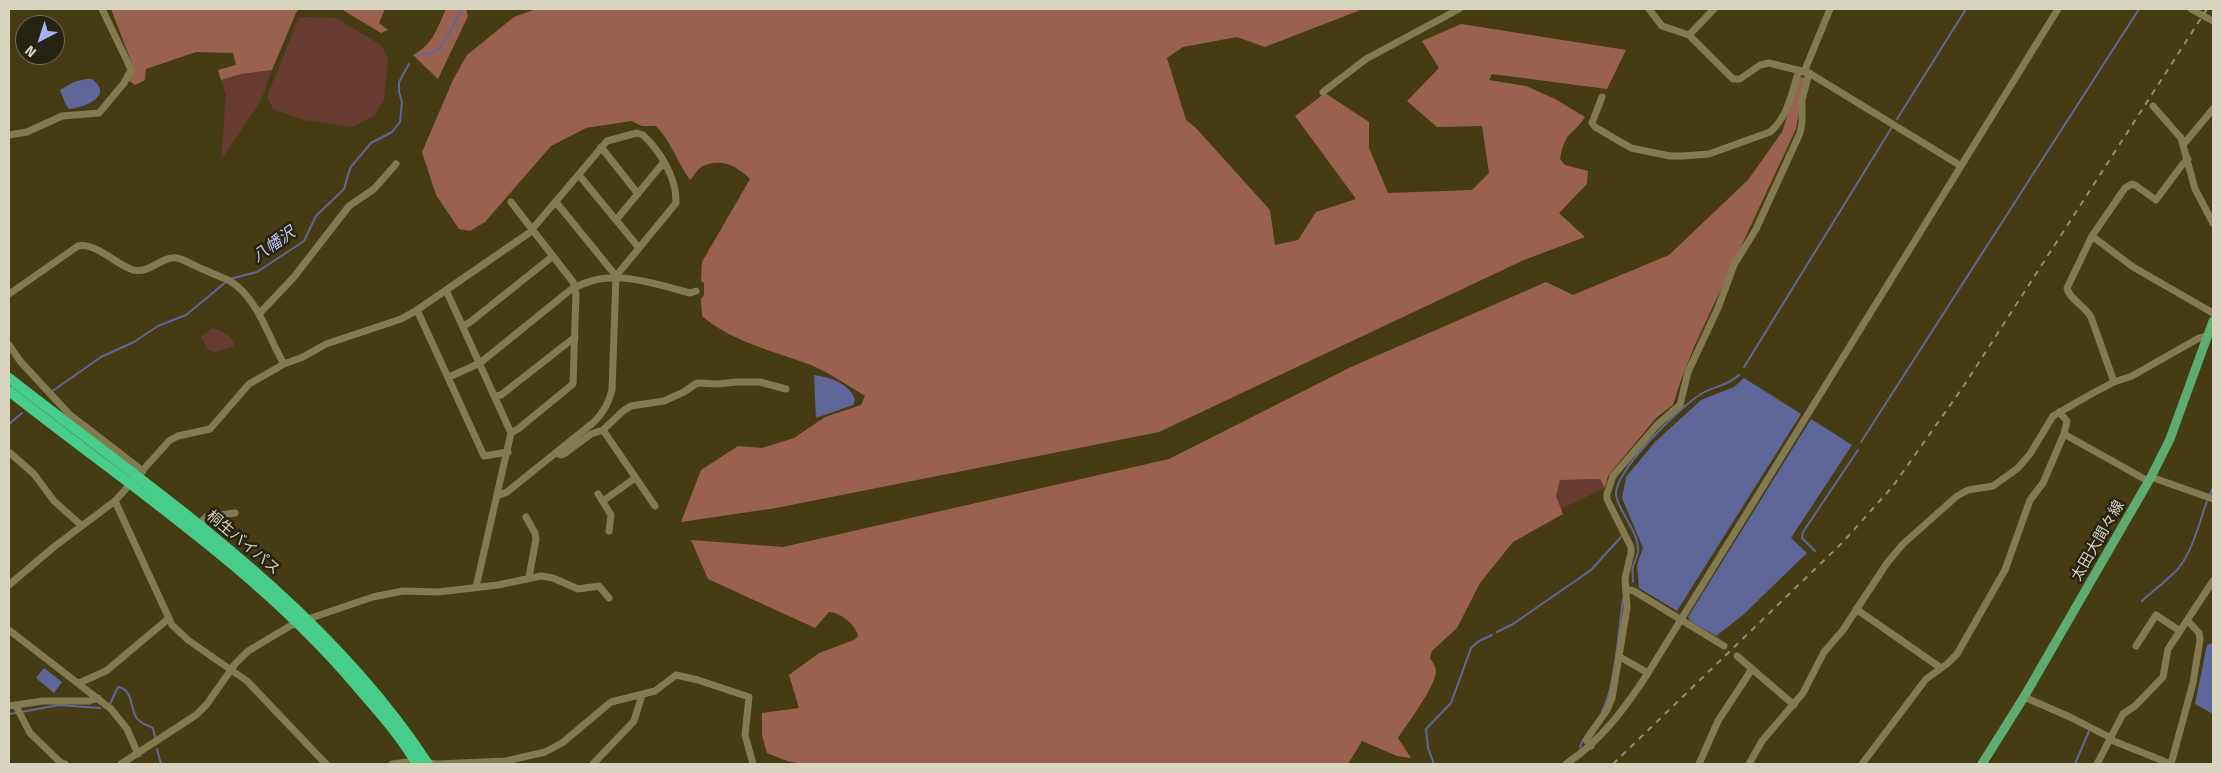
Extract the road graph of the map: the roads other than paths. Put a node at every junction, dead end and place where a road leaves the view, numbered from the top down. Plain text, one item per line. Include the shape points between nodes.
1 (102, 9) edge
2 (1459, 9) edge
3 (1649, 9) edge
4 (1714, 9) edge
5 (1830, 9) edge
6 (2058, 9) edge
7 (2191, 9) edge
8 (2213, 20) edge
9 (1689, 35) junction
10 (1804, 72) junction
11 (1323, 92) dead end
12 (1602, 97) dead end
13 (2153, 106) dead end
14 (2213, 109) edge
15 (9, 135) edge
16 (2184, 145) junction
17 (601, 148) junction
18 (2188, 160) junction
19 (664, 162) junction
20 (396, 164) dead end
21 (1961, 166) junction
22 (579, 175) junction
23 (638, 194) junction
24 (511, 202) dead end
25 (556, 202) junction
26 (616, 220) junction
27 (2213, 223) edge
28 (532, 229) junction
29 (2092, 236) junction
30 (639, 248) junction
31 (553, 256) junction
32 (616, 276) junction
33 (575, 287) junction
34 (446, 290) junction
35 (696, 291) dead end
36 (9, 294) edge
37 (417, 310) junction
38 (259, 314) junction
39 (2213, 314) edge
40 (2213, 321) edge
41 (463, 326) junction
42 (2208, 336) junction
43 (575, 337) junction
44 (9, 347) edge
45 (480, 363) junction
46 (284, 364) junction
47 (449, 377) junction
48 (9, 378) edge
49 (2114, 382) junction
50 (786, 389) dead end
51 (9, 391) edge
52 (495, 396) junction
53 (2060, 412) junction
54 (603, 430) junction
55 (511, 433) junction
56 (2064, 434) junction
57 (9, 452) edge
58 (508, 452) junction
59 (556, 452) junction
60 (136, 477) junction
61 (635, 478) junction
62 (2150, 479) junction
63 (598, 494) dead end
64 (497, 496) junction
65 (2213, 499) edge
66 (115, 501) junction
67 (603, 501) junction
68 (655, 506) dead end
69 (234, 514) dead end
70 (526, 517) dead end
71 (198, 525) junction
72 (82, 526) junction
73 (609, 531) dead end
74 (529, 577) junction
75 (2213, 581) edge
76 (9, 585) edge
77 (476, 588) junction
78 (1626, 589) junction
79 (609, 598) dead end
80 (1856, 609) junction
81 (295, 613) junction
82 (168, 619) junction
83 (1681, 620) junction
84 (2188, 621) junction
85 (9, 630) edge
86 (2180, 631) junction
87 (1724, 646) dead end
88 (2136, 646) dead end
89 (1737, 656) dead end
90 (1620, 657) junction
91 (1941, 668) junction
92 (1752, 669) junction
93 (231, 670) junction
94 (1648, 673) junction
95 (79, 684) junction
96 (642, 695) junction
97 (2024, 696) junction
98 (98, 698) junction
99 (1794, 705) junction
100 (16, 709) edge
101 (2111, 739) junction
102 (1591, 746) junction
103 (138, 754) junction
104 (422, 763) edge
105 (66, 764) edge
106 (121, 764) edge
107 (326, 764) edge
108 (392, 764) edge
109 (593, 764) edge
110 (754, 764) edge
111 (1566, 764) edge
112 (1699, 764) edge
113 (1749, 764) edge
114 (1862, 764) edge
115 (1982, 764) edge
116 (2097, 764) edge
117 (2171, 764) edge

1 - 15 street via 129,65 124,83 99,113 62,116 27,132
2 - 11 street via 1366,59
3 - 9 street via 1662,26
4 - 9 street
5 - 10 street
6 - 21 street
7 - 8 street
9 - 10 street via 1732,79 1740,79 1769,63
10 - 12 street via 1774,129 1709,154 1670,156 1631,148 1592,123
10 - 21 street
10 - 78 street via 1800,133 1756,229 1734,265 1688,372 1680,405 1657,425 1610,482 1607,500 1631,550
13 - 16 street via 2174,128
14 - 16 street
16 - 18 street
17 - 19 street via 610,139 643,134
17 - 22 street
17 - 23 street
18 - 27 street via 2195,189
18 - 29 street via 2156,200 2129,185
19 - 23 street
19 - 30 street via 676,203
20 - 38 street via 374,189 349,206 294,277
21 - 83 street
22 - 25 street
22 - 26 street
23 - 26 street
24 - 28 street
25 - 28 street
25 - 32 street
26 - 30 street
28 - 31 street
28 - 34 street
29 - 39 street via 2133,267
29 - 49 street via 2067,291 2091,316
30 - 32 street
31 - 33 street
31 - 41 street
32 - 33 street
32 - 35 street via 690,293
32 - 59 street via 609,402 603,413
33 - 43 street
33 - 45 street
34 - 37 street
34 - 41 street
36 - 38 street via 83,245 133,270 145,270 179,258 227,280 243,293
37 - 46 street via 401,319 326,344
37 - 47 street
38 - 46 street
40 - 42 main road, 太田大間々線
41 - 45 street
42 - 49 street via 2132,376
42 - 62 main road, 太田大間々線 via 2170,440
43 - 52 street via 501,395
43 - 55 street via 573,384
44 - 60 street via 77,421
45 - 47 street
45 - 52 street
46 - 60 street via 249,384 210,429 174,438 163,446
47 - 58 street via 484,456
48 - 60 highway, 桐生バイパス
49 - 53 street
50 - 54 street via 760,382 697,382 684,392 664,400 631,406
51 - 60 highway, 桐生バイパス
52 - 55 street
53 - 56 street via 2067,421
53 - 80 street via 2050,419 2030,454 2010,475 1993,486 1968,490 1957,496 1904,544
54 - 59 street via 591,434 564,454
54 - 61 street
55 - 58 street
56 - 62 street
56 - 91 street via 2043,483 2030,500 2005,570 1956,654
57 - 72 street
58 - 64 street
59 - 64 street via 507,492
60 - 66 street
60 - 71 highway, 桐生バイパス
60 - 81 highway, 桐生バイパス via 233,564
61 - 67 street
61 - 68 street
62 - 65 street
62 - 97 main road, 太田大間々線
63 - 67 street
64 - 77 street
66 - 72 street
66 - 82 street
67 - 73 street via 611,519
69 - 71 street via 206,517
70 - 74 street via 536,539
71 - 81 highway, 桐生バイパス via 262,578
72 - 76 street
74 - 77 street
74 - 79 street via 553,578 578,589 599,586
75 - 84 street
77 - 93 street via 430,593 403,591 372,597 290,626 248,651
78 - 83 street
78 - 90 street via 1627,608
80 - 91 street
80 - 99 street via 1824,652
81 - 104 highway, 桐生バイパス
82 - 93 street via 178,632
82 - 95 street via 106,672
83 - 87 street
83 - 94 street
84 - 86 street
84 - 117 street via 2199,633 2200,640 2193,682
85 - 95 street
86 - 88 street via 2156,615
86 - 101 street via 2166,654 2163,677 2123,714
89 - 92 street
90 - 94 street
90 - 102 street via 1610,704 1586,740
91 - 114 street via 1926,680
92 - 99 street
92 - 112 street via 1715,726
93 - 103 street via 196,715
93 - 107 street via 252,685
94 - 102 street via 1614,722
95 - 98 street
96 - 104 street via 611,702 562,743 545,752 506,761
96 - 109 street via 634,722
96 - 110 street via 662,687 676,675 749,698 745,735
97 - 101 street
97 - 115 main road, 太田大間々線
98 - 100 street via 43,702
98 - 103 street via 123,722
99 - 113 street via 1762,741
100 - 105 street via 30,732
101 - 116 street
101 - 117 street
102 - 111 street
103 - 106 street
104 - 108 street

